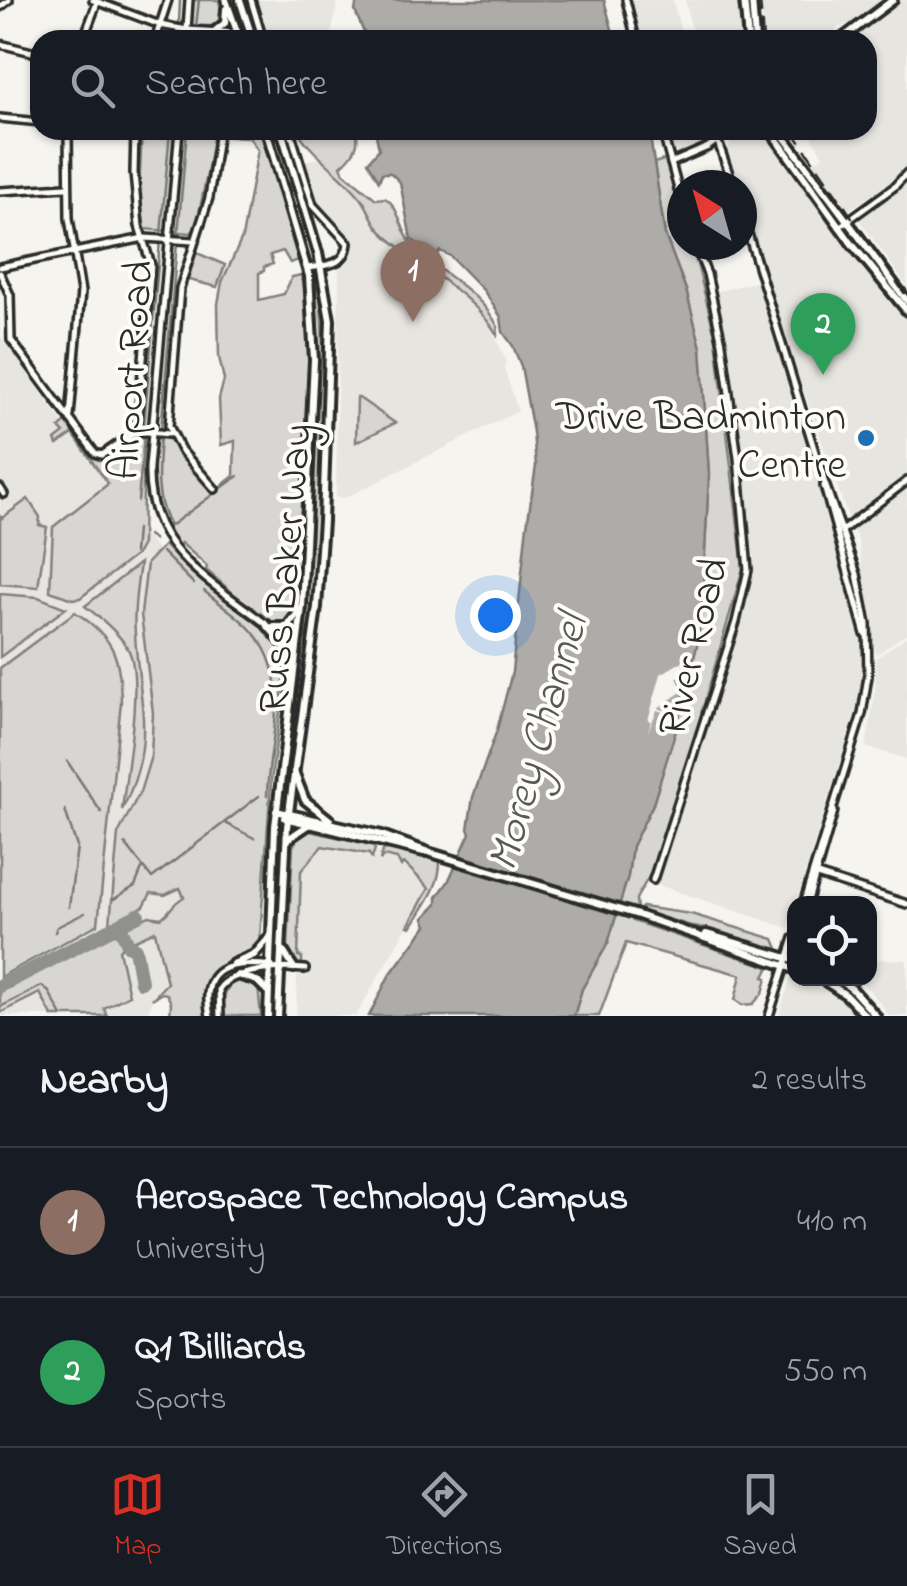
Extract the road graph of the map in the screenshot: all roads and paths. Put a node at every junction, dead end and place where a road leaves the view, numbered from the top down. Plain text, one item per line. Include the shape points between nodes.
1 (9, 0) edge
2 (168, 0) edge
3 (189, 0) edge
4 (251, 0) edge
5 (626, 0) edge
6 (744, 0) edge
7 (752, 0) edge
8 (892, 0) edge
9 (96, 1) edge
10 (240, 1) edge
11 (226, 2) edge
12 (0, 7) edge
13 (160, 26) junction
14 (87, 30) edge
15 (159, 30) edge
16 (188, 30) joint
17 (220, 30) edge
18 (237, 30) edge
19 (240, 30) edge
20 (248, 30) edge
21 (260, 30) edge
22 (634, 30) edge
23 (750, 30) edge
24 (752, 30) edge
25 (853, 30) edge
26 (0, 44) edge
27 (30, 52) edge
28 (0, 118) edge
29 (30, 121) edge
30 (68, 140) edge
31 (135, 140) edge
32 (178, 140) edge
33 (218, 140) edge
34 (269, 140) edge
35 (284, 140) edge
36 (293, 140) edge
37 (665, 140) edge
38 (723, 140) edge
39 (778, 140) edge
40 (787, 140) edge
41 (720, 144) junction
42 (671, 163) junction
43 (673, 170) edge
44 (728, 170) edge
45 (907, 172) edge
46 (66, 187) junction
47 (0, 191) edge
48 (843, 225) junction
49 (144, 238) junction
50 (169, 239) junction
51 (195, 241) junction
52 (74, 251) junction
53 (701, 260) edge
54 (756, 260) edge
55 (321, 266) junction
56 (308, 268) junction
57 (0, 270) edge
58 (907, 302) edge
59 (907, 312) edge
60 (70, 419) junction
61 (137, 431) junction
62 (152, 432) junction
63 (170, 434) junction
64 (823, 478) junction
65 (907, 482) edge
66 (215, 490) dead end
67 (843, 530) junction
68 (302, 607) junction
69 (860, 614) junction
70 (266, 624) junction
71 (867, 642) junction
72 (293, 682) junction
73 (293, 768) junction
74 (834, 810) junction
75 (276, 814) junction
76 (288, 815) junction
77 (335, 823) junction
78 (310, 824) junction
79 (287, 840) junction
80 (432, 853) junction
81 (817, 875) junction
82 (653, 880) dead end
83 (807, 896) edge
84 (808, 896) edge
85 (907, 904) edge
86 (270, 937) junction
87 (280, 947) junction
88 (787, 960) edge
89 (233, 964) junction
90 (787, 966) edge
91 (270, 968) junction
92 (280, 968) junction
93 (294, 968) junction
94 (305, 969) dead end
95 (238, 975) junction
96 (832, 986) edge
97 (844, 986) edge
98 (268, 992) junction
99 (210, 1016) edge
100 (220, 1016) edge
101 (268, 1016) edge
102 (278, 1016) edge
103 (769, 1016) edge
104 (866, 1016) edge
105 (876, 1016) edge

1 - 12 street
2 - 13 street
3 - 16 street
4 - 21 street
5 - 22 street
6 - 23 main road
7 - 24 main road
8 - 25 main road
9 - 13 street
9 - 14 street
10 - 19 main road
10 - 20 main road
11 - 17 main road
11 - 18 main road
13 - 15 street
13 - 16 street
26 - 27 street
28 - 29 street
30 - 46 street
31 - 49 street
32 - 50 street, Airport Road
33 - 51 street
34 - 56 main road, Russ Baker Way
35 - 55 main road, Russ Baker Way
36 - 55 street via 313,204 348,243 343,258
37 - 42 street
38 - 41 street
39 - 48 main road
40 - 48 main road
41 - 42 street
41 - 44 street
42 - 43 street
45 - 48 street
46 - 47 street
46 - 52 street
48 - 58 main road
48 - 59 main road
49 - 50 street
49 - 52 street
49 - 61 street via 150,265
50 - 51 street
50 - 62 street, Airport Road
51 - 63 street via 178,304
52 - 57 street
52 - 60 street via 81,292
53 - 82 street, River Road via 722,343 748,566
54 - 64 street
55 - 56 street
55 - 73 main road, Russ Baker Way via 330,320 324,502
56 - 68 main road, Russ Baker Way via 314,360
57 - 60 street via 10,295 12,340
60 - 61 street via 99,454
61 - 62 street
62 - 63 street
62 - 70 street, Airport Road via 148,493 159,528 184,559
63 - 66 street
64 - 67 street
64 - 69 street
65 - 67 street
67 - 69 street
67 - 71 street via 860,585
68 - 70 main road via 287,627
68 - 72 main road, Russ Baker Way
69 - 71 street
70 - 72 main road via 285,646
71 - 74 street via 862,714
72 - 75 main road, Russ Baker Way
73 - 76 main road, Russ Baker Way
73 - 77 main road via 305,800
74 - 81 street
74 - 83 street
75 - 76 main road
75 - 86 main road, Russ Baker Way
76 - 77 main road
76 - 78 main road
76 - 79 main road, Russ Baker Way
77 - 80 main road
78 - 79 main road
78 - 80 main road
79 - 87 main road, Russ Baker Way
80 - 88 main road
81 - 84 street
81 - 85 street
86 - 89 main road via 254,955
86 - 91 main road, Russ Baker Way
87 - 92 main road, Russ Baker Way
87 - 93 main road
89 - 91 street
89 - 99 street via 210,981
90 - 103 street
91 - 92 street
91 - 95 street
91 - 98 main road, Russ Baker Way
92 - 93 street
92 - 102 main road, Russ Baker Way
93 - 94 street
95 - 98 main road
95 - 100 street via 218,989
96 - 104 main road
97 - 105 main road
98 - 101 main road, Russ Baker Way

